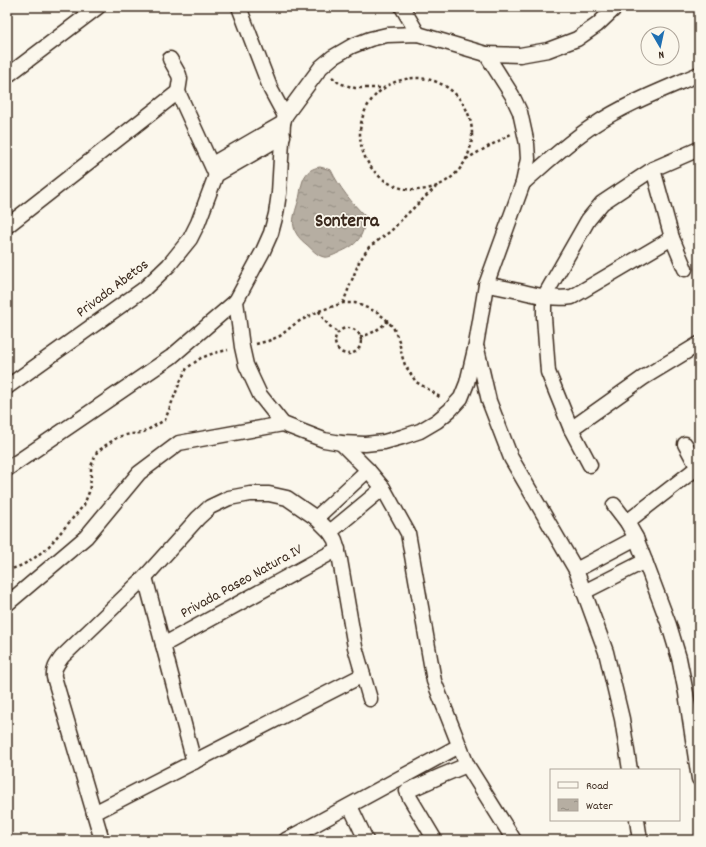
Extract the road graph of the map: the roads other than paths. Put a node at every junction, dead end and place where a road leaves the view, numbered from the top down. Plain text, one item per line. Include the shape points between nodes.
1 (98, 7) edge
2 (239, 7) edge
3 (402, 7) edge
4 (616, 7) edge
5 (418, 34) junction
6 (486, 54) junction
7 (170, 59) dead end
8 (699, 74) edge
9 (7, 76) edge
10 (178, 92) junction
11 (283, 125) junction
12 (699, 149) edge
13 (653, 169) junction
14 (214, 170) junction
15 (523, 183) junction
16 (7, 226) edge
17 (672, 238) junction
18 (685, 269) dead end
19 (486, 285) junction
20 (544, 297) junction
21 (236, 301) junction
22 (476, 344) junction
23 (699, 344) edge
24 (7, 387) edge
25 (283, 424) junction
26 (571, 429) junction
27 (341, 443) junction
28 (685, 444) dead end
29 (590, 465) dead end
30 (7, 469) edge
31 (698, 469) edge
32 (368, 470) junction
33 (383, 488) junction
34 (614, 505) dead end
35 (316, 518) junction
36 (627, 522) junction
37 (330, 532) junction
38 (636, 538) junction
39 (338, 549) junction
40 (645, 561) junction
41 (576, 570) junction
42 (144, 577) junction
43 (584, 592) junction
44 (7, 604) edge
45 (163, 645) junction
46 (363, 675) junction
47 (370, 698) dead end
48 (460, 746) junction
49 (194, 762) junction
50 (467, 765) junction
51 (630, 769) edge
52 (400, 778) junction
53 (699, 779) edge
54 (407, 791) junction
55 (350, 806) junction
56 (94, 813) junction
57 (637, 821) edge
58 (102, 840) edge
59 (286, 840) edge
60 (366, 840) edge
61 (435, 840) edge
62 (514, 840) edge
63 (640, 840) edge

1 - 9 street
2 - 11 street
3 - 5 street
4 - 6 street via 577,39 548,50 520,55
5 - 6 street
5 - 11 street via 387,35 370,39 333,57 321,67
6 - 15 street via 520,112 528,159
7 - 10 street via 180,79
8 - 15 street via 622,108 594,125
10 - 14 street
10 - 16 street
11 - 14 street
11 - 21 street via 276,214 263,251
12 - 13 street
13 - 17 street
13 - 20 street via 595,210
14 - 24 street, Privada Abetos via 198,223 170,265 144,289
15 - 19 street
17 - 18 street
17 - 20 street via 572,297
19 - 20 street
19 - 22 street
20 - 26 street via 548,372
21 - 25 street via 246,365 260,395
21 - 30 street via 171,357
22 - 27 street via 468,383 453,407 437,421 420,430 384,442
22 - 41 street via 488,402 511,458
23 - 26 street via 643,378
25 - 27 street via 324,440
25 - 44 street via 180,443 139,473 86,537
26 - 29 street
27 - 32 street
28 - 31 street
31 - 36 street
32 - 33 street
32 - 35 street
33 - 37 street
33 - 48 street via 408,533 434,680
34 - 36 street
35 - 37 street
35 - 42 street via 287,498 268,494 229,498 198,518
36 - 38 street
37 - 39 street
38 - 40 street
38 - 41 street
39 - 45 street, Privada Paseo Natura IV
39 - 46 street via 355,647
40 - 43 street
40 - 53 street via 679,658
41 - 43 street
42 - 45 street
42 - 56 street via 62,656 53,672
43 - 51 street via 606,652 622,719
45 - 49 street
46 - 47 street
46 - 49 street
48 - 50 street
48 - 52 street
49 - 56 street
50 - 54 street
50 - 62 street
52 - 54 street
52 - 55 street
54 - 61 street
55 - 59 street
55 - 60 street
56 - 58 street
57 - 63 street

